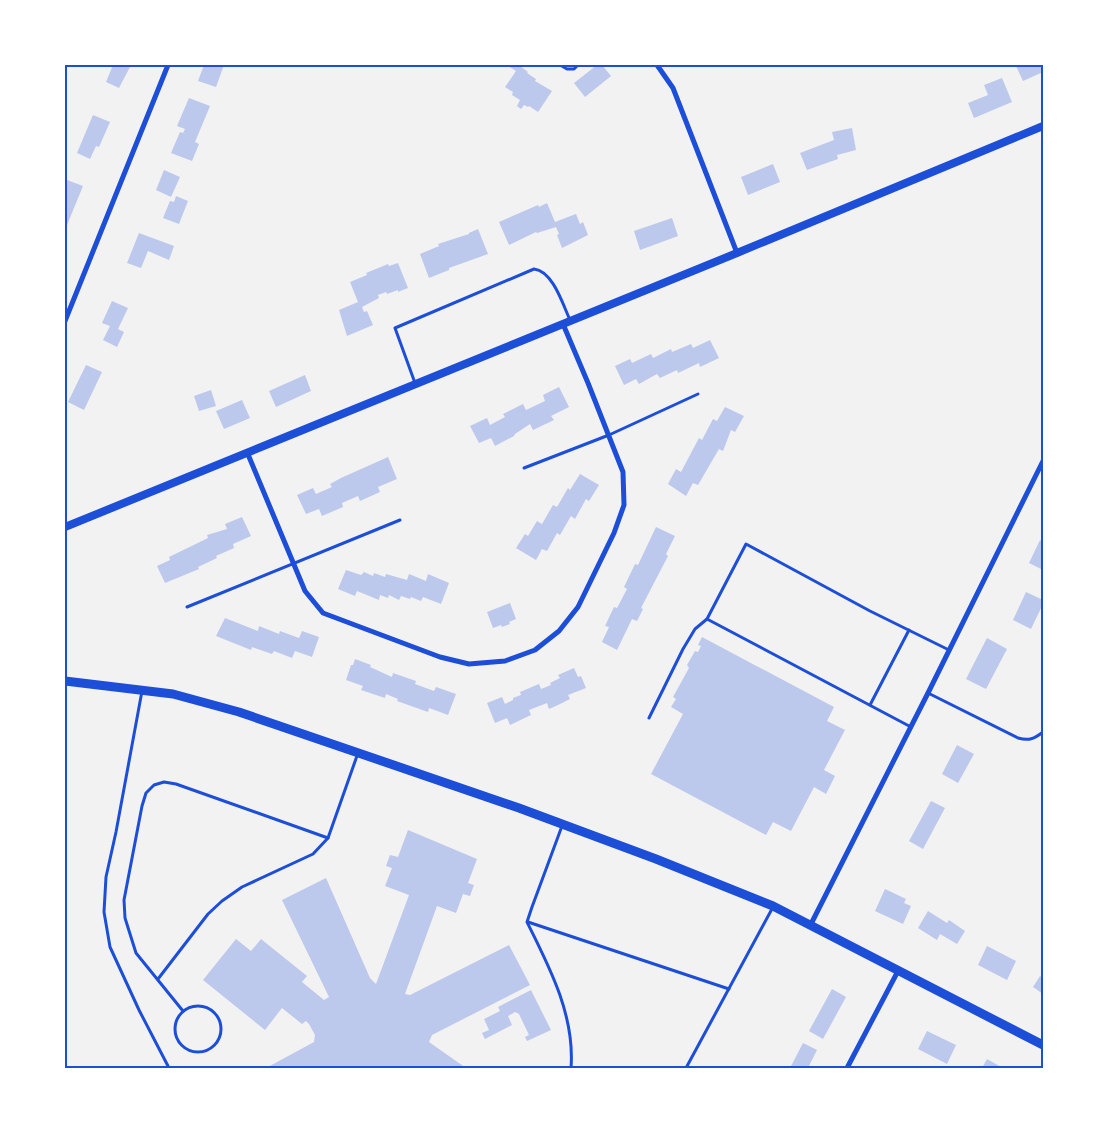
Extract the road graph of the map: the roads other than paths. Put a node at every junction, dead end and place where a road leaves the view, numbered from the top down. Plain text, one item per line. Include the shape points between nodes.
1 (168, 65) edge
2 (560, 65) edge
3 (578, 65) edge
4 (658, 65) edge
5 (1043, 126) edge
6 (737, 253) junction
7 (65, 321) edge
8 (571, 321) junction
9 (563, 324) junction
10 (415, 383) junction
11 (698, 394) dead end
12 (609, 435) junction
13 (247, 452) junction
14 (1043, 461) edge
15 (524, 468) dead end
16 (400, 520) dead end
17 (65, 526) edge
18 (294, 564) junction
19 (187, 607) dead end
20 (707, 619) junction
21 (910, 630) junction
22 (950, 650) junction
23 (65, 681) edge
24 (142, 690) junction
25 (928, 693) junction
26 (870, 705) junction
27 (648, 718) dead end
28 (911, 727) junction
29 (1043, 732) edge
30 (358, 752) junction
31 (563, 824) junction
32 (328, 838) junction
33 (773, 906) junction
34 (528, 922) junction
35 (811, 924) junction
36 (898, 971) junction
37 (158, 979) junction
38 (729, 989) junction
39 (183, 1011) junction
40 (1043, 1045) edge
41 (168, 1068) edge
42 (571, 1068) edge
43 (686, 1068) edge
44 (847, 1068) edge

1 - 7 street
2 - 3 lane via 574,69
4 - 6 street via 673,88
5 - 6 street
6 - 8 street
8 - 9 street
8 - 10 lane via 548,276 534,269 395,328
9 - 10 street
9 - 12 street
10 - 13 street
11 - 12 lane
12 - 15 lane
12 - 18 street via 623,472 624,505 614,534 578,607 558,631 535,650 505,661 469,664 440,657 323,613 304,591
13 - 17 street
13 - 18 street
14 - 22 street
16 - 18 lane
18 - 19 lane
20 - 21 lane via 746,544
20 - 26 lane
20 - 27 lane via 683,649
21 - 22 lane
21 - 26 lane
22 - 25 street
23 - 24 main road
24 - 30 main road via 173,694 239,712
24 - 41 lane via 106,877 104,912 110,947
25 - 28 street
25 - 29 lane via 1018,738 1028,741
26 - 28 lane
28 - 35 street
30 - 31 main road
30 - 32 lane
31 - 33 main road
31 - 34 lane
32 - 37 lane via 313,854 242,887 222,901 208,914
32 - 37 lane via 176,784 164,782 154,785 146,793 142,806 124,900 125,918 136,953
33 - 35 main road
33 - 38 lane
34 - 38 lane
34 - 42 lane via 551,970 567,1016
35 - 36 main road
36 - 40 main road
36 - 44 street
37 - 39 lane
38 - 43 lane
39 - 39 lane via 176,1024 183,1046 197,1052 212,1047 222,1028 216,1014 211,1009 196,1005

